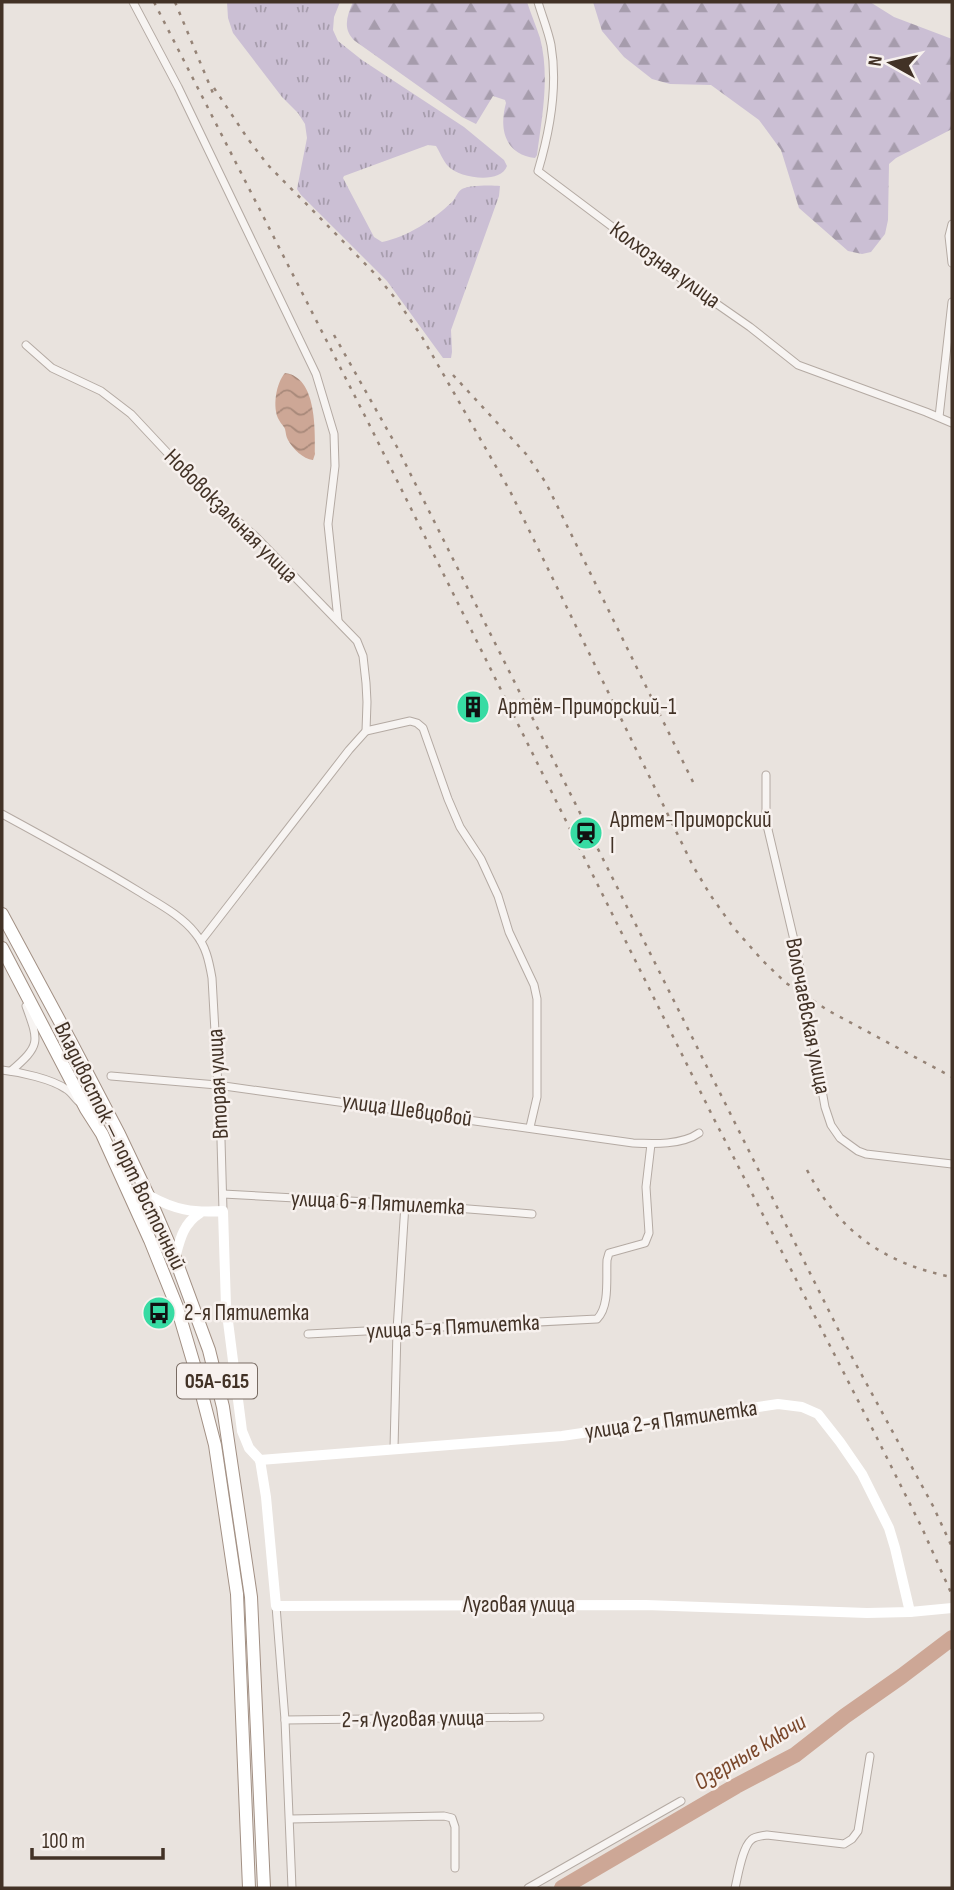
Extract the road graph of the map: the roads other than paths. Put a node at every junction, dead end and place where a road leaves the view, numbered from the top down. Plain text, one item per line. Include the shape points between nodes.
1 (133, 2) edge
2 (538, 2) edge
3 (952, 223) edge
4 (952, 263) edge
5 (952, 302) edge
6 (26, 345) dead end
7 (939, 417) junction
8 (952, 423) edge
9 (338, 621) junction
10 (366, 731) junction
11 (766, 775) dead end
12 (2, 814) edge
13 (2, 914) edge
14 (201, 942) junction
15 (2, 948) edge
16 (18, 977) junction
17 (2, 1070) edge
18 (11, 1071) junction
19 (111, 1076) dead end
20 (218, 1085) junction
21 (86, 1109) junction
22 (530, 1127) junction
23 (699, 1133) dead end
24 (651, 1144) junction
25 (952, 1164) edge
26 (223, 1194) junction
27 (148, 1195) junction
28 (405, 1204) junction
29 (223, 1210) junction
30 (200, 1213) junction
31 (532, 1214) dead end
32 (175, 1258) junction
33 (397, 1329) junction
34 (308, 1334) dead end
35 (394, 1448) junction
36 (260, 1460) junction
37 (276, 1606) junction
38 (952, 1608) edge
39 (910, 1612) junction
40 (540, 1717) dead end
41 (285, 1720) junction
42 (870, 1756) dead end
43 (681, 1801) dead end
44 (289, 1819) junction
45 (455, 1868) dead end
46 (249, 1888) edge
47 (264, 1888) edge
48 (292, 1888) edge
49 (528, 1888) edge
50 (734, 1888) edge

1 - 9 street via 316,373 334,434 328,524
2 - 7 street, Колхозная улица via 554,65 550,119 538,171 798,365
3 - 4 street
5 - 7 street
6 - 9 street, Нововокзальная улица via 52,368 101,391 131,414 205,494 255,536
7 - 8 street, Колхозная улица
9 - 10 street, Нововокзальная улица via 357,641 363,656
10 - 14 street
10 - 22 street via 410,721 423,728 460,827 498,896 537,999 537,1097
11 - 25 street, Волочаевская улица via 766,821 831,1125 840,1138 866,1154
12 - 14 street, Вторая улица via 166,908
13 - 27 highway, Владивосток — порт Восточный / 05А-615
14 - 20 street, Вторая улица via 212,978
15 - 16 highway, Владивосток — порт Восточный / 05А-615
16 - 18 street via 36,1040 30,1054
16 - 21 highway, Владивосток — порт Восточный / 05А-615
17 - 18 street
18 - 21 street via 65,1088
19 - 20 street, улица Шевцовой
20 - 22 street, улица Шевцовой
20 - 26 street, Вторая улица
21 - 46 highway, Владивосток — порт Восточный / 05А-615 via 102,1134 177,1307 215,1445 237,1594
22 - 24 street, улица Шевцовой
23 - 24 street, улица Шевцовой via 691,1139
24 - 33 street, улица 5-я Пятилетка via 646,1186 649,1233 645,1243 609,1253 604,1306 597,1319
26 - 28 street, улица 6-я Пятилетка
26 - 29 street, Вторая улица
27 - 30 main road via 174,1208
27 - 32 highway, Владивосток — порт Восточный / 05А-615
28 - 31 street, улица 6-я Пятилетка
28 - 33 street
29 - 30 main road
29 - 36 main road, Вторая улица via 226,1306 242,1431 248,1448
30 - 32 main road via 184,1228
32 - 47 highway, Владивосток — порт Восточный / 05А-615 via 209,1350 223,1407 251,1597
33 - 34 street, улица 5-я Пятилетка
33 - 35 street
35 - 36 main road, улица 2-я Пятилетка
35 - 39 main road, улица 2-я Пятилетка via 562,1436 778,1404 802,1407 818,1414 862,1474 889,1528
36 - 37 main road
37 - 39 main road, Луговая улица via 646,1605
37 - 41 street
38 - 39 main road
40 - 41 street, 2-я Луговая улица
41 - 44 street
42 - 50 street via 858,1831 852,1839 844,1844 758,1836 746,1847
43 - 49 street
44 - 45 street via 452,1818
44 - 48 street

